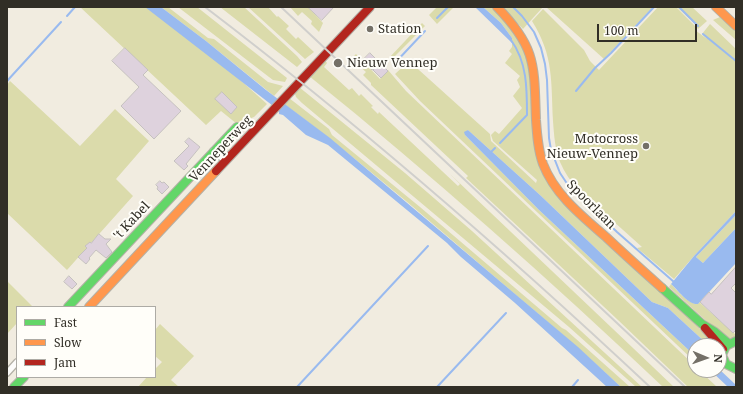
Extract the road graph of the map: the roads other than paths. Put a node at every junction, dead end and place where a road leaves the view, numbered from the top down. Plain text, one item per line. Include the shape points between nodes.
1 (370, 7) edge
2 (497, 7) edge
3 (716, 7) edge
4 (736, 26) edge
5 (237, 127) dead end
6 (213, 151) junction
7 (226, 161) junction
8 (69, 306) edge
9 (90, 306) edge
10 (729, 344) edge
11 (16, 363) edge
12 (736, 369) edge
13 (7, 373) edge
14 (23, 378) edge
15 (14, 387) edge

1 - 7 main road, Venneperweg
2 - 10 main road, Spoorlaan via 520,32 530,53 536,82 539,147 552,182 572,207 702,324
3 - 4 main road
5 - 6 main road, 't Kabel
6 - 7 street
6 - 8 main road, 't Kabel
7 - 9 main road, Venneperweg
10 - 12 main road via 722,357 725,364
11 - 13 street
14 - 15 main road

